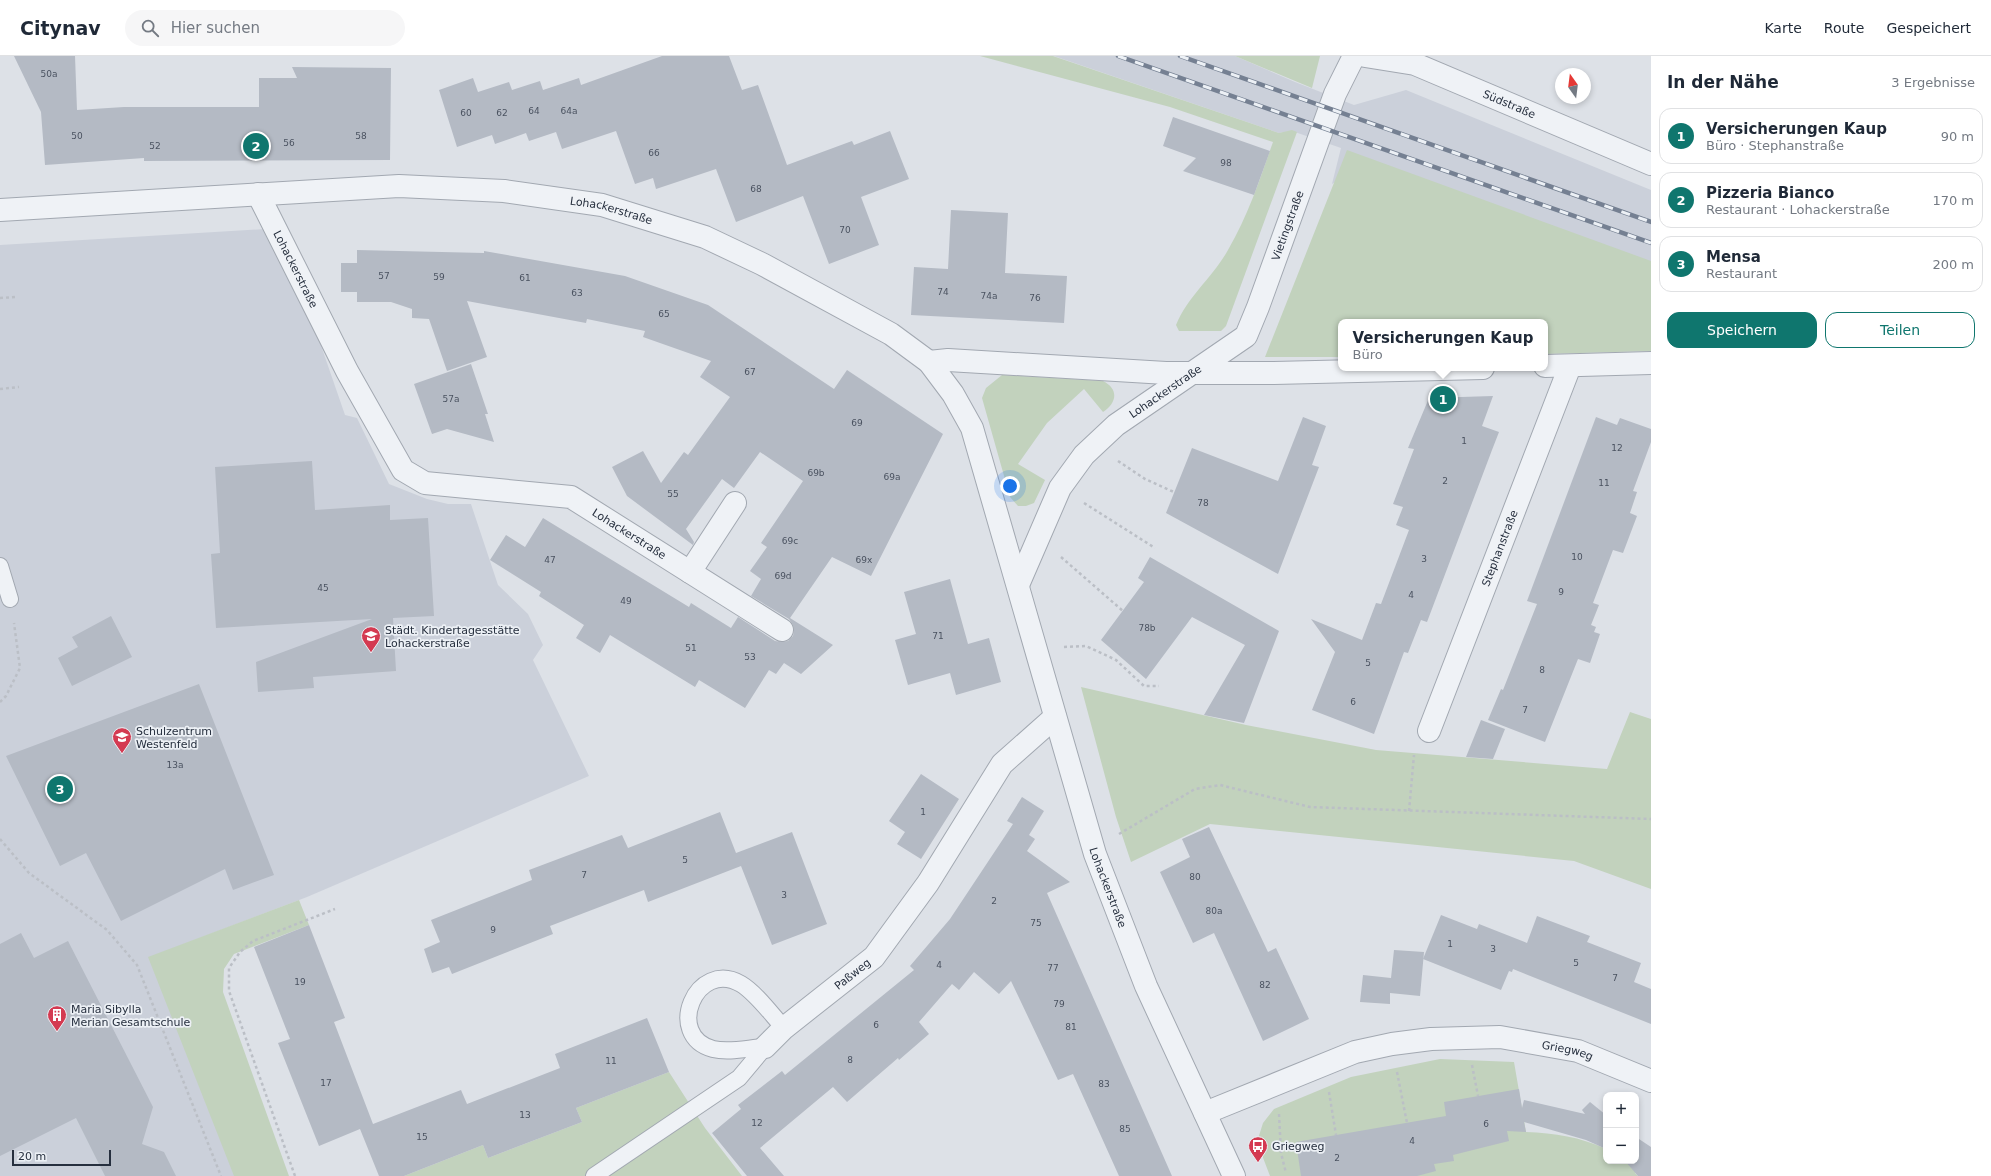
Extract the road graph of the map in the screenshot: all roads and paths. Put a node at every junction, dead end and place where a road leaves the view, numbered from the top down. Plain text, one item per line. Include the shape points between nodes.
1 (1354, 56) edge
2 (1365, 56) edge
3 (1651, 164) edge
4 (258, 194) junction
5 (0, 210) edge
6 (16, 297) dead end
7 (0, 298) edge
8 (929, 362) junction
9 (1651, 363) edge
10 (1548, 366) edge
11 (1570, 366) junction
12 (1358, 371) edge
13 (1193, 373) junction
14 (18, 387) dead end
15 (0, 389) edge
16 (1145, 478) dead end
17 (1060, 488) junction
18 (1174, 492) dead end
19 (735, 503) dead end
20 (1038, 537) junction
21 (1155, 548) dead end
22 (0, 566) edge
23 (690, 572) junction
24 (1018, 585) junction
25 (10, 599) joint
26 (1123, 611) dead end
27 (782, 630) dead end
28 (1036, 648) junction
29 (1158, 686) dead end
30 (0, 702) edge
31 (1055, 717) junction
32 (1429, 731) joint
33 (1409, 812) junction
34 (1651, 819) edge
35 (0, 839) edge
36 (1095, 854) junction
37 (335, 909) dead end
38 (784, 1028) junction
39 (1392, 1044) junction
40 (765, 1047) junction
41 (1325, 1064) junction
42 (1651, 1081) edge
43 (1277, 1083) junction
44 (1205, 1113) junction
45 (1407, 1123) dead end
46 (1336, 1135) dead end
47 (1286, 1173) dead end
48 (221, 1176) edge
49 (295, 1176) edge
50 (594, 1176) edge
51 (1234, 1176) edge

1 - 13 street, Vietingstraße via 1335,94 1246,336
2 - 3 street, Südstraße via 1415,64
4 - 5 street, Lohackerstraße
4 - 8 street, Lohackerstraße via 399,186 504,191 602,206 705,237 762,264 891,334
4 - 23 street, Lohackerstraße via 344,364 403,470 425,483 570,497
6 - 7 path
8 - 13 street, Lohackerstraße via 948,360
8 - 24 street, Lohackerstraße via 953,394 972,428
9 - 11 street
10 - 11 street
11 - 32 street, Stephanstraße
12 - 13 street
13 - 17 street, Lohackerstraße via 1116,425 1084,455
14 - 15 path
16 - 18 path
17 - 20 street, Lohackerstraße
17 - 21 path
19 - 23 street
20 - 24 street, Lohackerstraße
20 - 26 path
22 - 25 lane
23 - 27 street, Lohackerstraße
24 - 28 street, Lohackerstraße
25 - 30 path via 20,668 6,696
28 - 29 path via 1086,646 1116,660 1144,686
28 - 31 street, Lohackerstraße
31 - 36 street, Lohackerstraße
31 - 38 street, Paßweg via 1002,764 928,883 874,957
32 - 33 path via 1414,756
33 - 34 path
33 - 36 path via 1310,807 1220,785 1195,789 1123,830
35 - 48 path via 29,872 107,930 137,965
36 - 44 street, Lohackerstraße via 1146,986
37 - 49 path via 253,941 240,952 229,968 229,991
38 - 40 street, Paßweg
38 - 40 lane via 752,993 736,982 716,980 698,990 689,1004 688,1018 690,1028 702,1044 721,1051
39 - 41 street, Griegweg via 1354,1052
39 - 42 street, Griegweg via 1500,1037 1578,1051
39 - 45 path
40 - 50 lane, Paßweg via 739,1078
41 - 43 street, Griegweg
41 - 46 path
43 - 44 street, Griegweg
43 - 47 path via 1281,1154
44 - 51 street, Lohackerstraße

